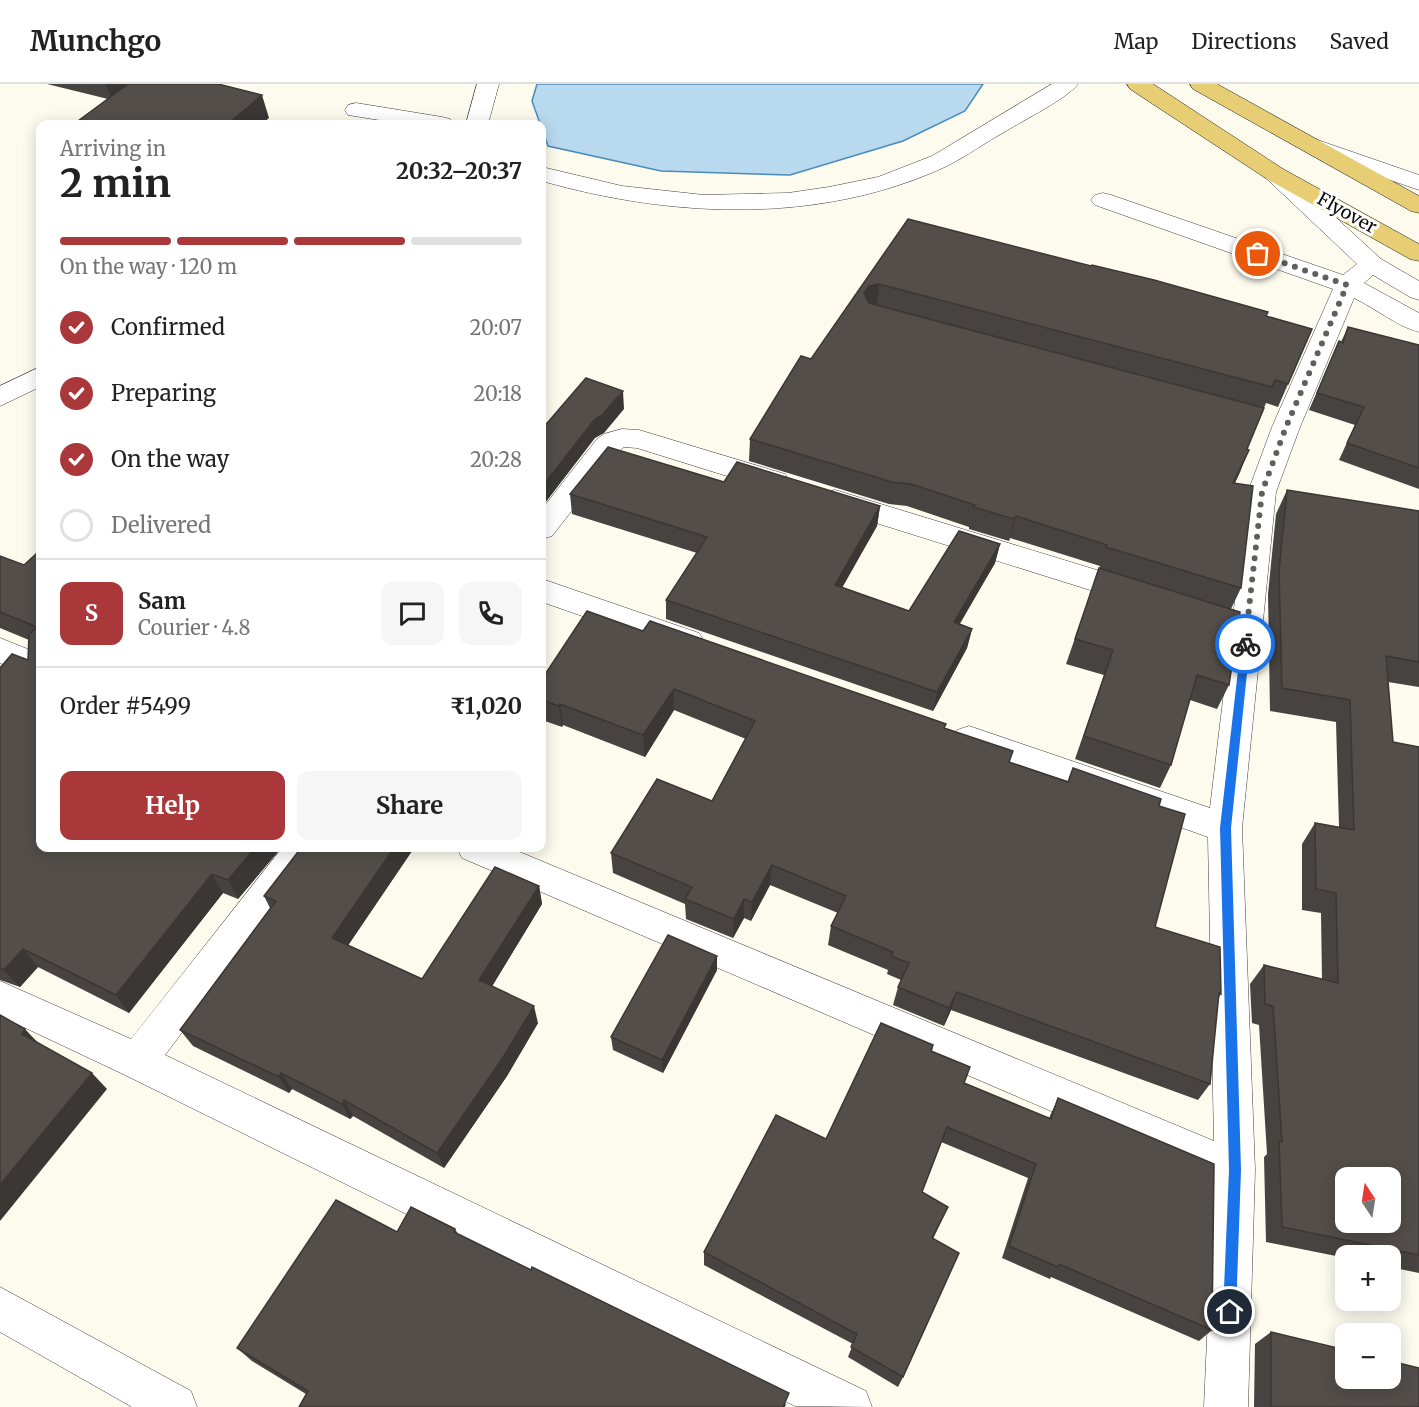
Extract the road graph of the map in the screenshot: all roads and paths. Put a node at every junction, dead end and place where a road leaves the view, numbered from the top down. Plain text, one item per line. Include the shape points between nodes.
1 (488, 84) edge
2 (1067, 84) edge
3 (1138, 84) edge
4 (1186, 84) edge
5 (1201, 84) edge
6 (1161, 98) junction
7 (356, 110) dead end
8 (417, 120) edge
9 (478, 120) edge
10 (1275, 174) junction
11 (546, 175) edge
12 (1415, 196) edge
13 (1102, 200) dead end
14 (1419, 254) edge
15 (1372, 264) junction
16 (1347, 285) junction
17 (1419, 292) edge
18 (1419, 324) edge
19 (36, 378) edge
20 (0, 397) edge
21 (553, 495) edge
22 (546, 517) edge
23 (546, 591) edge
24 (1168, 603) edge
25 (0, 650) edge
26 (721, 652) edge
27 (36, 665) edge
28 (945, 730) edge
29 (1226, 828) junction
30 (299, 852) edge
31 (483, 852) edge
32 (0, 998) edge
33 (136, 1061) junction
34 (1235, 1170) junction
35 (0, 1308) edge
36 (807, 1399) edge
37 (175, 1407) edge
38 (850, 1407) edge
39 (1226, 1407) edge

1 - 9 street
2 - 11 street via 936,162 871,186 804,198 728,203 645,197
3 - 6 main road, Flyover
4 - 6 main road
5 - 12 main road, Flyover via 1308,144
6 - 10 main road, Flyover
7 - 8 street
10 - 14 main road, Flyover
10 - 15 street
13 - 16 street
15 - 16 street
15 - 17 street
16 - 18 street
16 - 29 street via 1275,424 1236,624
19 - 20 street
21 - 22 street
21 - 24 street via 615,439 627,437
23 - 26 street
25 - 27 street
28 - 29 street
29 - 34 street
30 - 33 street
31 - 34 street
32 - 33 street
33 - 36 street
34 - 39 street
35 - 37 street
36 - 38 street

